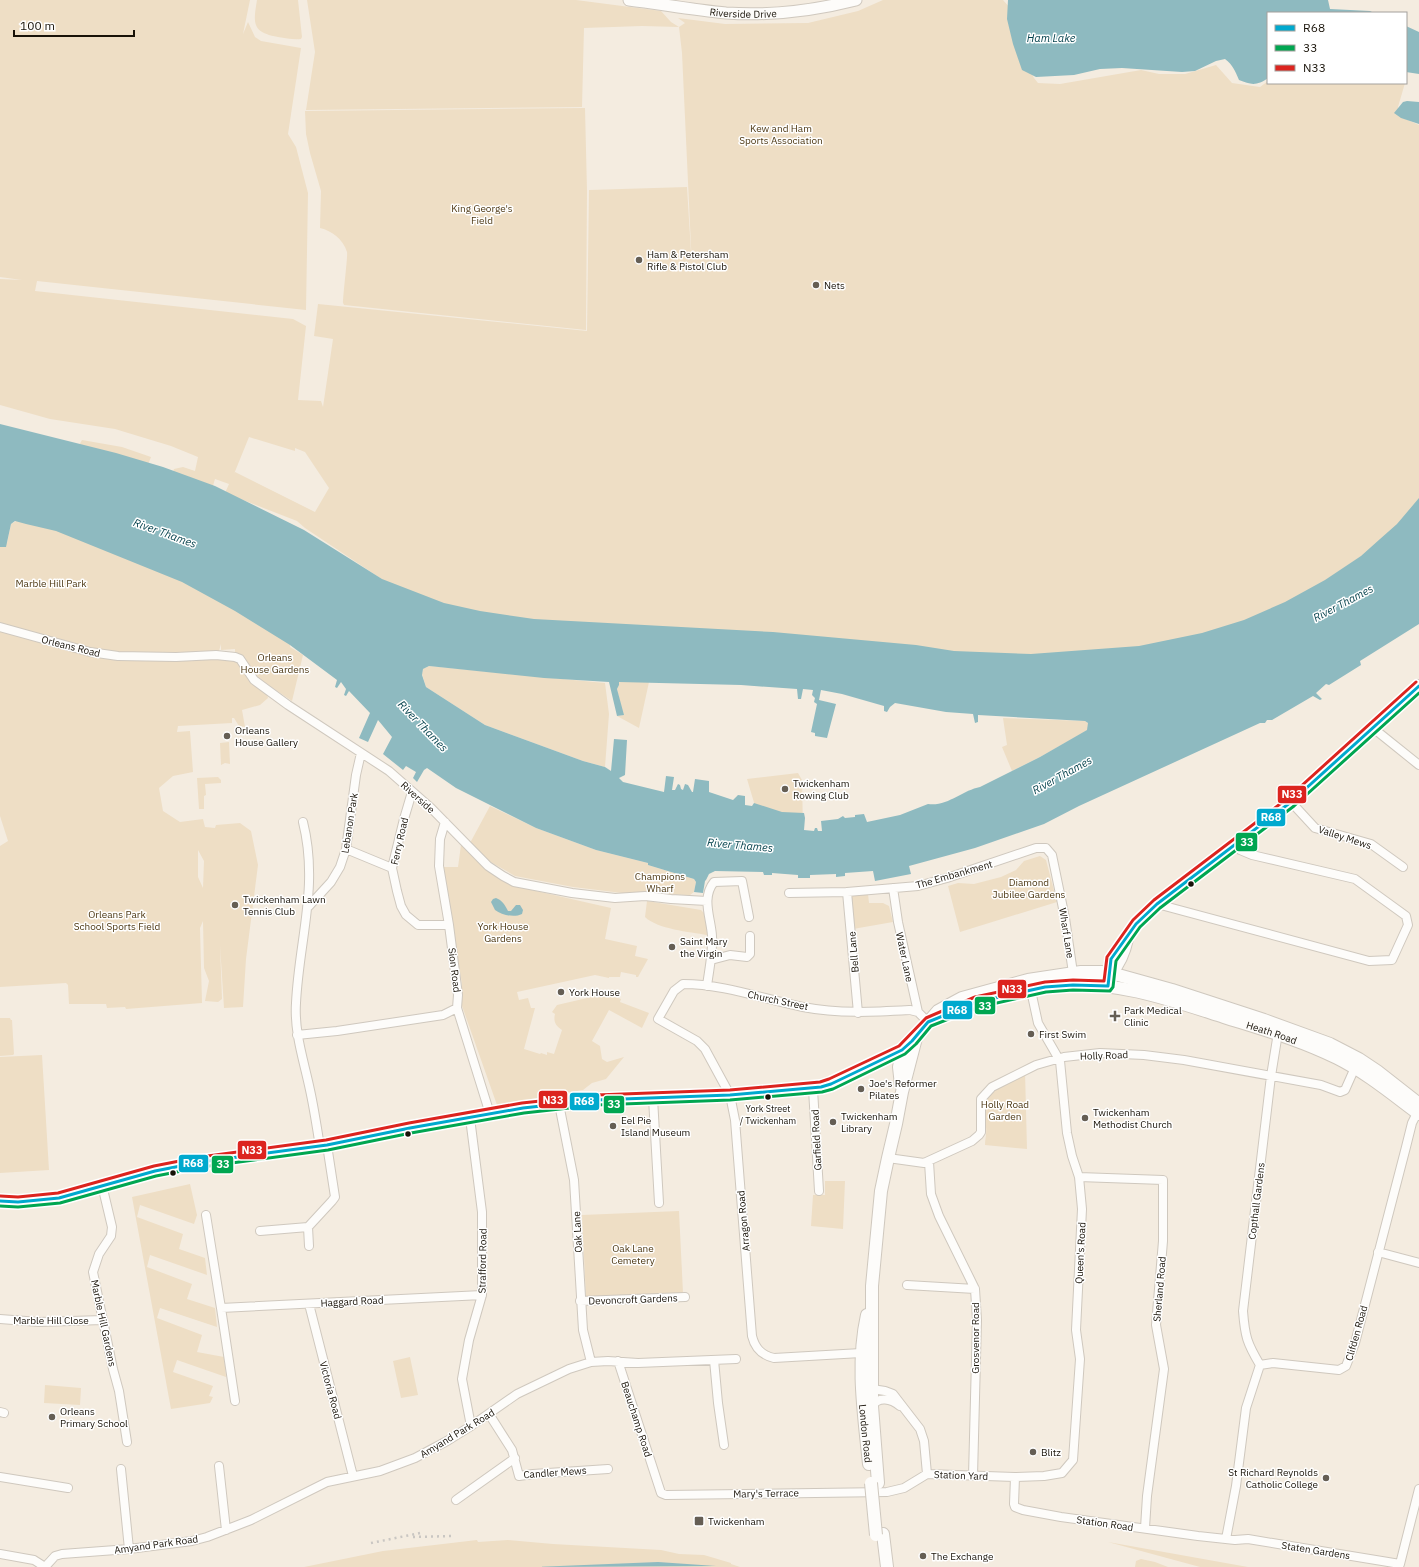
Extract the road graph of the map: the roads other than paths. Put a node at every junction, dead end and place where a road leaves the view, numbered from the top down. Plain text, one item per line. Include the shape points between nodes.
1 (629, 0) edge
2 (856, 0) edge
3 (0, 627) edge
4 (144, 657) joint
5 (1419, 686) edge
6 (1373, 728) junction
7 (361, 752) junction
8 (1419, 765) edge
9 (412, 792) junction
10 (1291, 802) junction
11 (303, 822) dead end
12 (445, 822) junction
13 (1234, 845) junction
14 (1046, 848) joint
15 (346, 849) junction
16 (1403, 867) dead end
17 (392, 868) junction
18 (893, 888) junction
19 (847, 892) junction
20 (789, 893) dead end
21 (707, 901) junction
22 (1157, 904) junction
23 (308, 906) junction
24 (748, 917) dead end
25 (449, 925) junction
26 (750, 936) dead end
27 (711, 960) junction
28 (1073, 973) junction
29 (1111, 973) junction
30 (1029, 985) junction
31 (706, 986) junction
32 (1108, 986) junction
33 (457, 1008) junction
34 (918, 1012) junction
35 (858, 1013) junction
36 (658, 1019) joint
37 (928, 1022) junction
38 (1280, 1030) junction
39 (297, 1035) junction
40 (917, 1035) junction
41 (902, 1050) junction
42 (1059, 1058) junction
43 (1357, 1063) junction
44 (1271, 1076) junction
45 (813, 1089) junction
46 (902, 1092) junction
47 (730, 1095) junction
48 (652, 1098) junction
49 (558, 1104) junction
50 (1418, 1110) edge
51 (490, 1114) junction
52 (470, 1118) junction
53 (324, 1146) junction
54 (888, 1158) junction
55 (929, 1162) junction
56 (1079, 1176) junction
57 (102, 1185) junction
58 (819, 1191) dead end
59 (0, 1201) edge
60 (659, 1202) dead end
61 (206, 1215) dead end
62 (308, 1226) junction
63 (260, 1231) dead end
64 (309, 1246) dead end
65 (1378, 1252) junction
66 (1419, 1263) edge
67 (907, 1285) dead end
68 (975, 1289) junction
69 (482, 1295) junction
70 (685, 1297) dead end
71 (580, 1300) junction
72 (309, 1304) junction
73 (221, 1308) junction
74 (0, 1319) edge
75 (103, 1320) junction
76 (866, 1353) junction
77 (736, 1359) dead end
78 (714, 1360) junction
79 (618, 1361) junction
80 (591, 1362) junction
81 (1260, 1366) junction
82 (867, 1389) junction
83 (235, 1401) dead end
84 (872, 1406) junction
85 (903, 1409) junction
86 (489, 1414) junction
87 (471, 1426) junction
88 (127, 1442) dead end
89 (724, 1445) dead end
90 (514, 1458) junction
91 (219, 1466) dead end
92 (121, 1469) dead end
93 (608, 1469) dead end
94 (927, 1474) junction
95 (353, 1476) junction
96 (973, 1476) junction
97 (0, 1477) edge
98 (656, 1477) joint
99 (1015, 1477) junction
100 (875, 1483) junction
101 (68, 1488) dead end
102 (1419, 1489) edge
103 (887, 1492) joint
104 (456, 1500) dead end
105 (1145, 1528) junction
106 (226, 1530) junction
107 (880, 1534) junction
108 (1226, 1539) junction
109 (129, 1549) junction
110 (0, 1554) edge
111 (45, 1567) edge
112 (880, 1567) edge
113 (888, 1567) edge

1 - 2 street, Riverside Drive via 727,13 770,13 807,11
3 - 4 street, Orleans Road via 90,652
4 - 7 street, Riverside via 216,655 240,659 254,680
5 - 6 main road
6 - 8 street
6 - 10 main road
7 - 9 street, Riverside via 389,771
7 - 15 street, Lebanon Park
9 - 12 street, Riverside
9 - 17 street, Ferry Road
10 - 13 main road
10 - 16 street, Valley Mews via 1315,828 1371,844
11 - 23 street via 310,860
12 - 21 street, Riverside via 488,866 514,882 615,898 644,896
12 - 25 street, Sion Road via 440,839 439,866
13 - 22 main road
13 - 22 street via 1252,855 1355,879 1406,916 1408,925 1392,960 1369,962
14 - 18 street, The Embankment via 1036,848 918,886
14 - 28 street, Wharf Lane via 1052,855
15 - 17 street
15 - 23 street, Lebanon Park via 331,882
17 - 25 street, Ferry Road via 402,906 410,920 418,925
18 - 19 street, The Embankment
18 - 34 street, Water Lane
19 - 20 street, The Embankment
19 - 35 street, Bell Lane
21 - 24 street via 709,889 714,882 742,881
21 - 27 street via 712,937
22 - 29 main road via 1136,924 1127,938 1124,955
23 - 39 street via 296,1004
25 - 33 street, Sion Road via 458,995
26 - 27 street via 750,954 747,957 730,955
27 - 31 street
28 - 29 main road, Heath Road
28 - 30 main road, Heath Road
29 - 32 main road
29 - 38 main road, Heath Road via 1172,990
30 - 32 main road, Heath Road
30 - 37 main road, London Road via 962,998 942,1008
30 - 42 street, Queen's Road via 1038,1023
31 - 35 street, Church Street via 803,1007
31 - 36 street, Church Street via 683,984 674,991
32 - 38 main road, Heath Road via 1134,990
33 - 39 street via 443,1015
33 - 51 street, Sion Road
34 - 35 street, Church Street via 910,1010
34 - 37 street
36 - 47 street, Arragon Road via 697,1041 705,1049
37 - 40 main road, London Road
38 - 43 main road, Heath Road via 1337,1058
38 - 44 street, Copthall Gardens
39 - 53 street
40 - 41 main road, London Road
40 - 46 main road, London Road
41 - 45 main road via 831,1084
41 - 46 main road, London Road via 899,1071
42 - 44 street, Holly Road via 1100,1053 1144,1054
42 - 55 street, Holly Road via 992,1087 981,1099 982,1128 979,1135
42 - 56 street, Queen's Road via 1067,1133
43 - 44 street, Holly Road via 1343,1092
43 - 50 main road, Heath Road via 1377,1071
44 - 81 street, Copthall Gardens via 1243,1311 1248,1344
45 - 47 main road
45 - 58 street, Garfield Road
46 - 54 main road, London Road
47 - 48 main road
47 - 76 street, Arragon Road via 735,1120 754,1345 762,1353 774,1358
48 - 49 main road
48 - 60 street
49 - 51 main road
49 - 71 street, Oak Lane via 574,1180
50 - 65 street, Clifden Road via 1412,1123
51 - 52 main road
52 - 53 main road
52 - 69 street, Strafford Road via 482,1212
53 - 57 main road via 189,1164
53 - 62 street via 335,1197
54 - 55 street, Holly Road
54 - 76 main road, London Road via 879,1206 871,1300 866,1323
55 - 68 street, Grosvenor Road via 931,1194 938,1216
56 - 99 street, Queen's Road via 1082,1209 1076,1330 1080,1359 1073,1460 1062,1473
56 - 105 street, Sherland Road via 1163,1180 1163,1241 1156,1325 1164,1369
57 - 59 main road via 58,1198
57 - 75 street, Marble Hill Gardens via 112,1227 111,1236 99,1254 93,1272
61 - 73 street
62 - 63 street
62 - 64 street
65 - 66 street
65 - 81 street, Clifden Road via 1355,1343 1346,1366 1339,1370 1280,1364
67 - 68 street
68 - 96 street, Grosvenor Road via 977,1333
69 - 72 street, Haggard Road
69 - 87 street, Strafford Road via 469,1340 462,1379
70 - 71 street, Devoncroft Gardens
71 - 80 street, Oak Lane via 583,1330
72 - 73 street, Haggard Road
72 - 95 street, Victoria Road
73 - 83 street
74 - 75 street, Marble Hill Close via 39,1322
75 - 88 street, Marble Hill Gardens
76 - 82 main road, London Road
77 - 78 street, Amyand Park Road
78 - 79 street, Amyand Park Road via 638,1363
78 - 89 street
79 - 80 street, Amyand Park Road
79 - 98 street, Beauchamp Road
80 - 86 street, Amyand Park Road via 569,1369 517,1394
81 - 108 street via 1246,1408
82 - 84 main road, London Road
82 - 85 street via 893,1394
82 - 100 main road, London Road
84 - 85 street via 878,1400 887,1400 893,1401
84 - 100 main road, London Road
85 - 94 street via 923,1434
86 - 87 street, Amyand Park Road
86 - 90 street, Candler Mews via 512,1450
87 - 95 street, Amyand Park Road via 415,1458 380,1471
90 - 93 street, Candler Mews via 519,1476
90 - 104 street, Candler Mews
91 - 106 street
92 - 109 street
94 - 96 street, Station Yard
94 - 103 street, Station Yard via 904,1488
95 - 106 street, Amyand Park Road via 327,1482
96 - 99 street, Station Yard
97 - 101 street
98 - 103 street, Mary's Terrace via 661,1493 666,1495
99 - 105 street, Station Road via 1014,1504 1018,1509
100 - 107 main road, London Road, bridge
102 - 108 street, Staten Gardens via 1400,1564 1248,1539
105 - 108 street, Station Road
106 - 109 street, Amyand Park Road via 192,1541
107 - 112 main road, London Road
107 - 113 main road, London Road
109 - 111 street, Amyand Park Road via 58,1555
110 - 111 street via 34,1560

